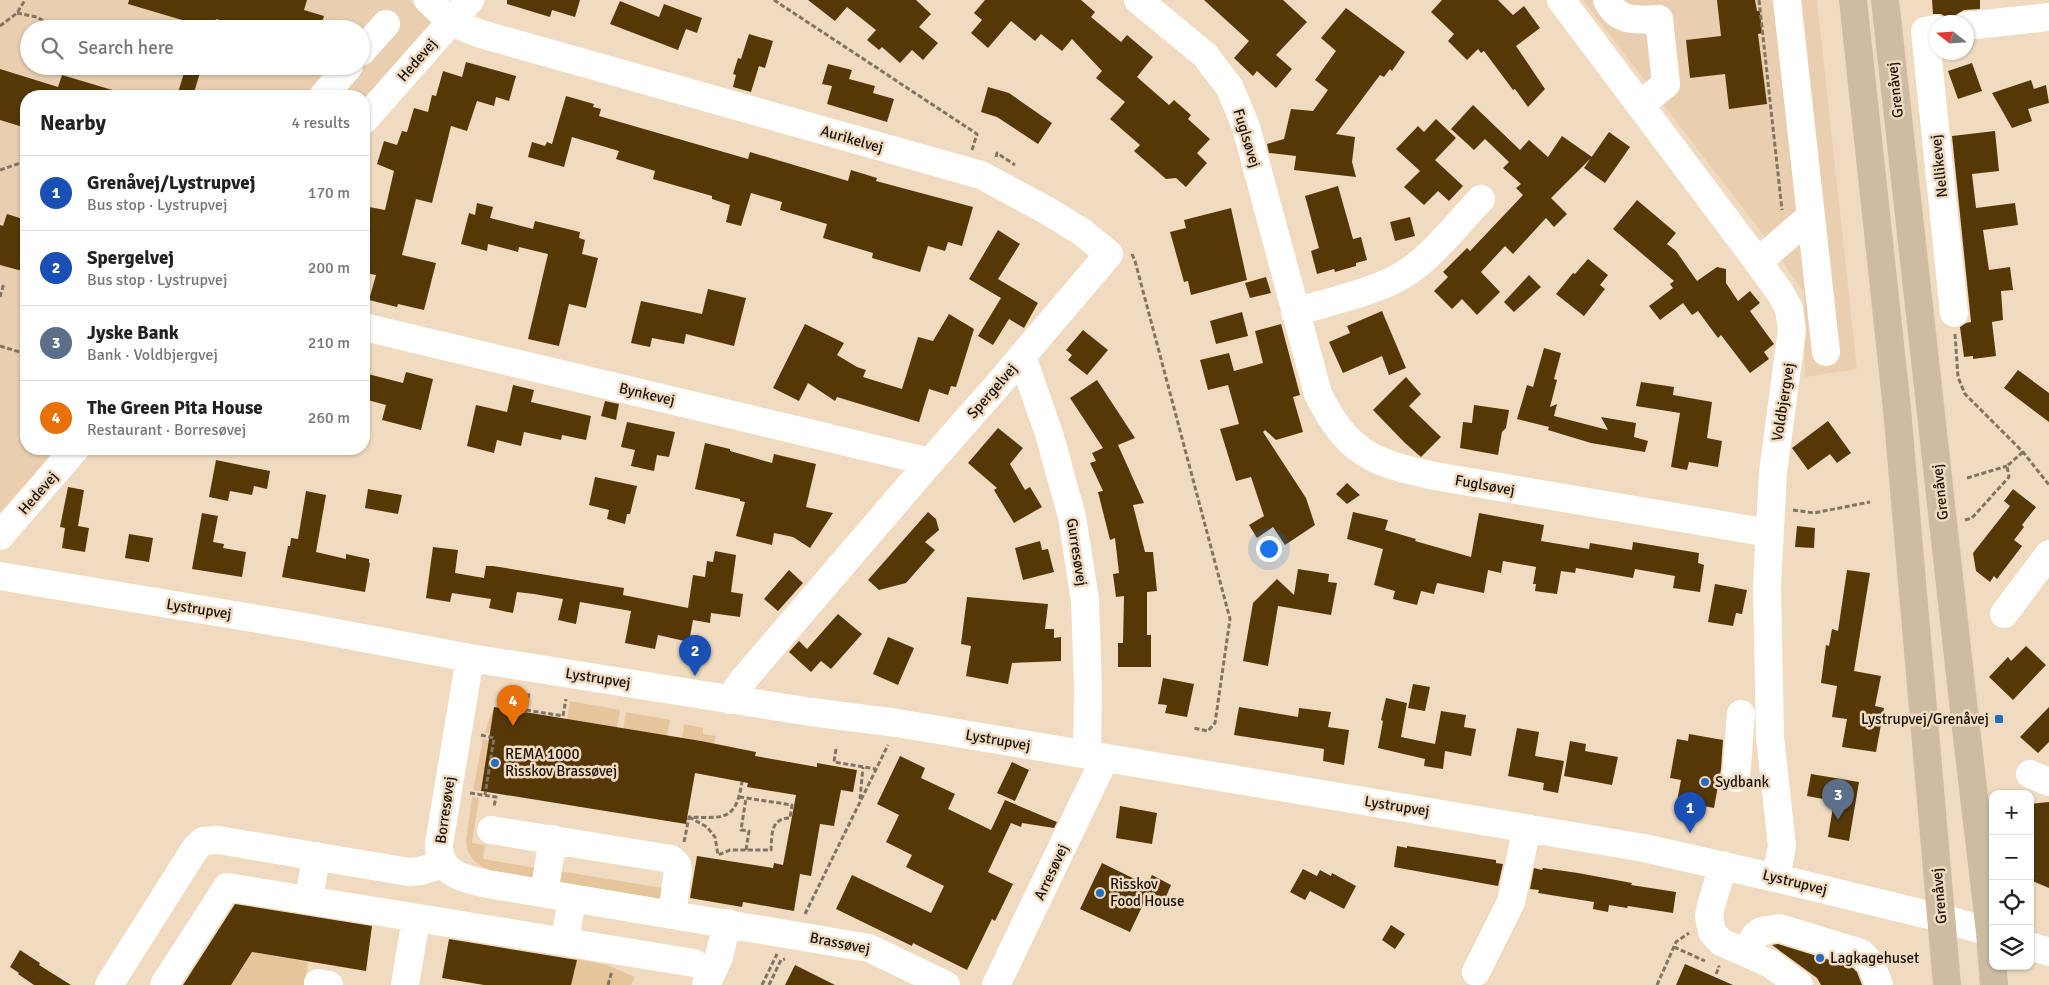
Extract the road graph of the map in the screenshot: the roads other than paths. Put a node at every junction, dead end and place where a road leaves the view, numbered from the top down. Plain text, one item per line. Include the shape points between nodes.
1 (428, 0) edge
2 (470, 0) edge
3 (1138, 0) edge
4 (1561, 0) edge
5 (1607, 0) edge
6 (1787, 0) edge
7 (1853, 0) edge
8 (1885, 0) edge
9 (2047, 0) edge
10 (2049, 17) edge
11 (451, 22) junction
12 (386, 24) dead end
13 (1974, 25) edge
14 (1929, 31) edge
15 (370, 42) edge
16 (341, 75) edge
17 (328, 90) edge
18 (1640, 106) junction
19 (370, 113) edge
20 (1480, 199) dead end
21 (1811, 216) junction
22 (1758, 262) junction
23 (1295, 312) junction
24 (1954, 313) road end
25 (370, 328) edge
26 (1826, 352) dead end
27 (1022, 356) junction
28 (70, 455) edge
29 (930, 462) junction
30 (1769, 521) junction
31 (0, 536) edge
32 (2049, 554) edge
33 (0, 576) edge
34 (2004, 614) dead end
35 (470, 658) junction
36 (729, 700) junction
37 (1770, 737) junction
38 (1096, 756) junction
39 (1736, 778) dead end
40 (1527, 828) junction
41 (491, 830) road end
42 (553, 839) junction
43 (316, 856) junction
44 (443, 864) junction
45 (1723, 865) junction
46 (1776, 878) junction
47 (544, 893) junction
48 (572, 898) junction
49 (309, 900) junction
50 (672, 915) junction
51 (416, 918) junction
52 (1941, 918) junction
53 (727, 923) junction
54 (1990, 925) edge
55 (1989, 931) edge
56 (565, 942) junction
57 (2034, 947) edge
58 (1746, 952) junction
59 (2049, 952) edge
60 (1993, 970) edge
61 (1476, 972) dead end
62 (700, 974) edge
63 (110, 985) edge
64 (164, 985) edge
65 (405, 985) edge
66 (946, 985) edge
67 (996, 985) edge
68 (1799, 985) edge
69 (1879, 985) edge
70 (1947, 985) edge
71 (1994, 985) edge

1 - 11 street
2 - 11 street, Hedevej
3 - 23 street, Fuglsøvej via 1205,54 1230,88 1246,127
4 - 18 street, Voldbjergvej
5 - 18 street via 1624,18 1632,21 1659,19 1666,84
6 - 21 street
7 - 52 main road, Grenåvej via 1897,409
8 - 54 main road, Grenåvej
9 - 10 street
10 - 13 street
11 - 19 street, Hedevej
11 - 27 street, Aurikelvej via 481,34 976,175 1046,210 1082,232 1108,254
12 - 15 street
14 - 24 street, Nellikevej via 1925,31
16 - 17 street
18 - 22 street, Voldbjergvej
20 - 23 street via 1422,261 1394,280
21 - 22 street
21 - 26 street
22 - 30 street, Voldbjergvej via 1789,309 1792,330
23 - 30 street, Fuglsøvej via 1318,394 1327,412 1355,447 1372,458 1394,467 1435,476
25 - 29 street, Bynkevej
27 - 29 street, Spergelvej
27 - 38 street, Gurresøvej via 1050,437 1073,526 1084,600 1088,688
28 - 31 street, Hedevej
29 - 36 street, Spergelvej
30 - 37 street, Voldbjergvej via 1766,630
32 - 34 street
33 - 35 street, Lystrupvej
35 - 36 street, Lystrupvej
35 - 44 street, Borresøvej via 439,850
36 - 38 street, Lystrupvej via 897,722
37 - 39 street via 1757,738 1740,725
37 - 46 street, Voldbjergvej via 1782,846
38 - 40 street, Lystrupvej
38 - 67 street, Arresøvej
40 - 45 street, Lystrupvej
40 - 61 street via 1511,902
41 - 42 street
42 - 47 street
42 - 50 street via 673,860 678,870
43 - 44 street, Borresøvej via 409,872
43 - 49 street
43 - 63 street, Borresøvej via 203,840
44 - 47 street, Brassøvej via 453,874 468,880
45 - 46 street, Lystrupvej
45 - 58 street via 1711,906 1710,925 1721,942
46 - 52 street, Lystrupvej
47 - 48 street, Brassøvej
48 - 50 street, Brassøvej
48 - 56 street
49 - 51 street
49 - 64 street via 227,887
50 - 53 street, Brassøvej
51 - 56 street
51 - 65 street
52 - 55 street, Lystrupvej
52 - 70 main road, Grenåvej
53 - 62 street via 719,957
53 - 66 street, Brassøvej via 869,948
56 - 62 street
57 - 59 street
58 - 68 street via 1771,964
58 - 69 street via 1762,930 1779,928 1861,953 1871,964
60 - 71 main road, Grenåvej

